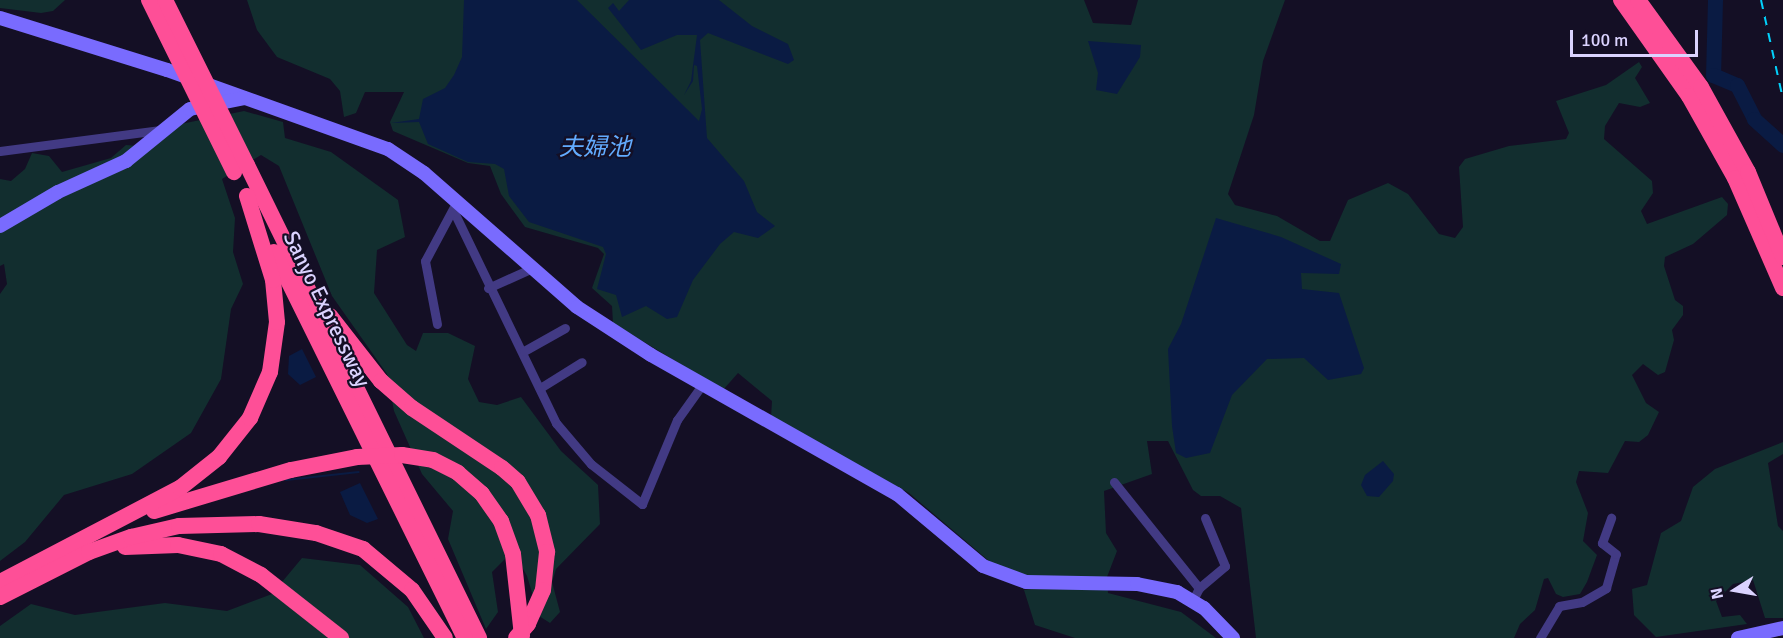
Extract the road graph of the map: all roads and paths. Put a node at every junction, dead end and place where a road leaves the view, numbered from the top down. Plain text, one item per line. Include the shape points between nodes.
1 (149, 0) edge
2 (165, 0) edge
3 (1621, 0) edge
4 (1638, 0) edge
5 (0, 18) edge
6 (244, 99) junction
7 (159, 130) junction
8 (0, 151) edge
9 (240, 168) junction
10 (247, 196) junction
11 (454, 206) junction
12 (275, 222) junction
13 (0, 226) edge
14 (1783, 257) edge
15 (530, 269) junction
16 (488, 288) junction
17 (1783, 288) edge
18 (437, 324) dead end
19 (565, 328) dead end
20 (525, 351) junction
21 (582, 362) dead end
22 (702, 385) junction
23 (540, 388) junction
24 (1114, 482) dead end
25 (1205, 518) dead end
26 (1611, 518) dead end
27 (95, 533) junction
28 (63, 564) junction
29 (0, 582) edge
30 (1196, 594) junction
31 (0, 597) edge
32 (1783, 628) edge
33 (341, 638) edge
34 (445, 638) edge
35 (465, 638) edge
36 (479, 638) edge
37 (516, 638) edge
38 (522, 638) edge
39 (1233, 638) edge
40 (1540, 638) edge
41 (1738, 638) edge

1 - 9 highway, Sanyo Expressway, bridge
2 - 9 highway, Sanyo Expressway, bridge
3 - 17 highway via 1689,96 1735,178
4 - 14 highway via 1701,87 1748,172
5 - 6 street
6 - 7 street via 190,109
6 - 11 street via 388,149
7 - 8 street
7 - 13 street via 126,161 58,192
9 - 10 highway, Sanyo Expressway
9 - 12 highway, Sanyo Expressway
10 - 27 highway via 277,299 276,345 262,397 235,441 198,475
10 - 35 highway, Sanyo Expressway
11 - 15 street
11 - 16 street
11 - 18 street via 425,261
12 - 36 highway, Sanyo Expressway
12 - 37 highway, bridge via 334,322 381,381 420,413 502,468 518,482 538,515 547,552 543,590 528,624
15 - 16 street
15 - 22 street via 577,307
16 - 20 street
19 - 20 street
20 - 23 street via 531,378
21 - 23 street
22 - 23 street via 676,420 642,504 574,448
22 - 30 street via 897,494 996,573 1026,582 1156,587
24 - 30 street
25 - 30 street via 1225,566
26 - 40 street via 1602,543 1616,554 1606,588 1582,602 1559,606
27 - 29 highway
27 - 38 highway, bridge via 192,498 357,457 402,454 433,460 464,476 501,521 513,554
28 - 31 highway
28 - 33 highway via 109,550 152,544 221,554 261,575
28 - 34 highway via 120,540 179,526 259,524 316,533 363,549 395,573
30 - 39 street
32 - 41 street

